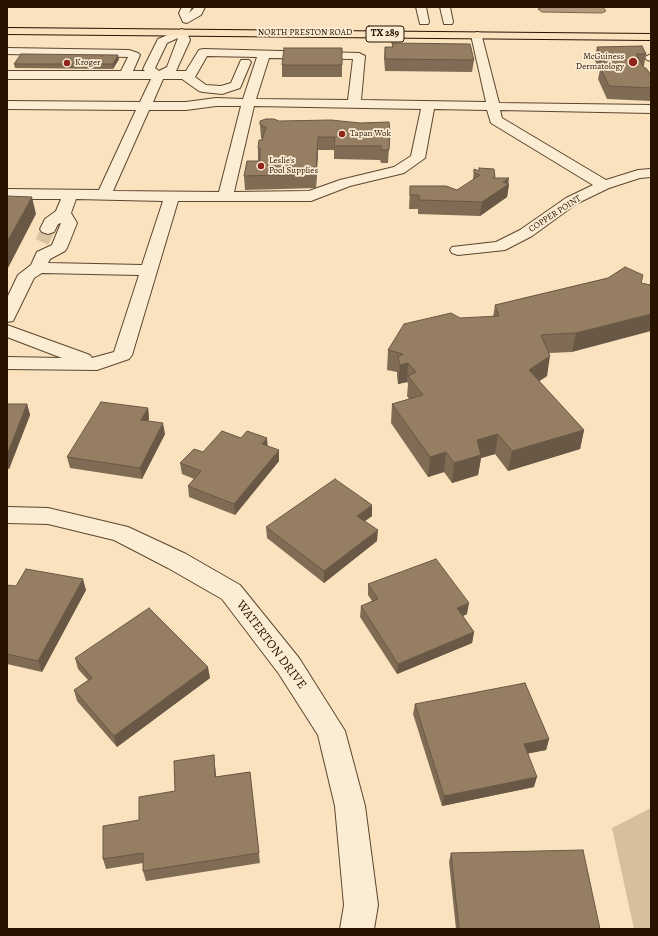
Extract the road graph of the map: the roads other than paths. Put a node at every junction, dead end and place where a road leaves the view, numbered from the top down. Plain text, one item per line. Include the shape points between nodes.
1 (187, 7) edge
2 (200, 7) edge
3 (421, 7) edge
4 (445, 7) edge
5 (183, 20) junction
6 (202, 20) dead end
7 (420, 22) joint
8 (452, 22) joint
9 (7, 31) edge
10 (182, 32) junction
11 (476, 35) junction
12 (651, 36) edge
13 (13, 51) edge
14 (228, 53) junction
15 (264, 54) junction
16 (246, 58) junction
17 (223, 65) dead end
18 (209, 66) dead end
19 (7, 68) edge
20 (190, 73) junction
21 (7, 74) edge
22 (125, 75) junction
23 (158, 76) junction
24 (254, 89) junction
25 (356, 91) junction
26 (371, 91) dead end
27 (476, 92) dead end
28 (490, 92) junction
29 (248, 102) junction
30 (354, 104) junction
31 (7, 105) edge
32 (428, 105) junction
33 (144, 106) junction
34 (493, 106) junction
35 (651, 110) edge
36 (651, 172) edge
37 (604, 185) junction
38 (7, 194) edge
39 (70, 195) junction
40 (104, 195) junction
41 (172, 197) junction
42 (225, 197) junction
43 (63, 213) junction
44 (43, 249) junction
45 (458, 250) dead end
46 (148, 270) junction
47 (7, 317) edge
48 (7, 331) edge
49 (7, 363) edge
50 (97, 364) junction
51 (7, 515) edge
52 (357, 929) edge

1 - 5 street
2 - 5 street via 198,13
3 - 7 street
4 - 8 street
5 - 6 main road
5 - 10 main road
7 - 8 main road
9 - 10 main road, NORTH PRESTON ROAD / TX 289
10 - 11 main road, NORTH PRESTON ROAD / TX 289
10 - 23 street via 184,40 172,69
10 - 23 street via 162,41 149,69
11 - 12 main road, NORTH PRESTON ROAD / TX 289
11 - 28 street
13 - 19 street
13 - 22 street via 129,53 134,55 134,58
14 - 16 street
14 - 17 street
14 - 20 street via 203,52
15 - 16 street
15 - 24 street
15 - 25 street via 359,56
16 - 20 street via 236,85 222,90 203,88
18 - 20 street
20 - 23 street
20 - 24 street via 186,92 225,93
21 - 22 street
22 - 23 street
23 - 33 street
24 - 29 street
25 - 26 street
25 - 30 street
27 - 28 street
28 - 34 street
29 - 30 street
29 - 33 street
29 - 42 street
30 - 32 street
31 - 33 street
32 - 34 street
32 - 42 street via 418,158 399,170 345,183 311,196
33 - 40 street
34 - 35 street
34 - 37 street via 496,120
36 - 37 street, COPPER POINT
37 - 45 street, COPPER POINT via 571,201 526,233 499,247
38 - 39 street
39 - 40 street
39 - 43 street
40 - 41 street
41 - 42 street
41 - 46 street
43 - 44 street via 51,222
43 - 44 street via 69,223 59,248
44 - 46 street
44 - 47 street
46 - 50 street via 122,355
48 - 50 street
49 - 50 street
51 - 52 street, WATERTON DRIVE via 48,516 120,533 177,560 231,592 289,666 331,731 350,806 361,905

